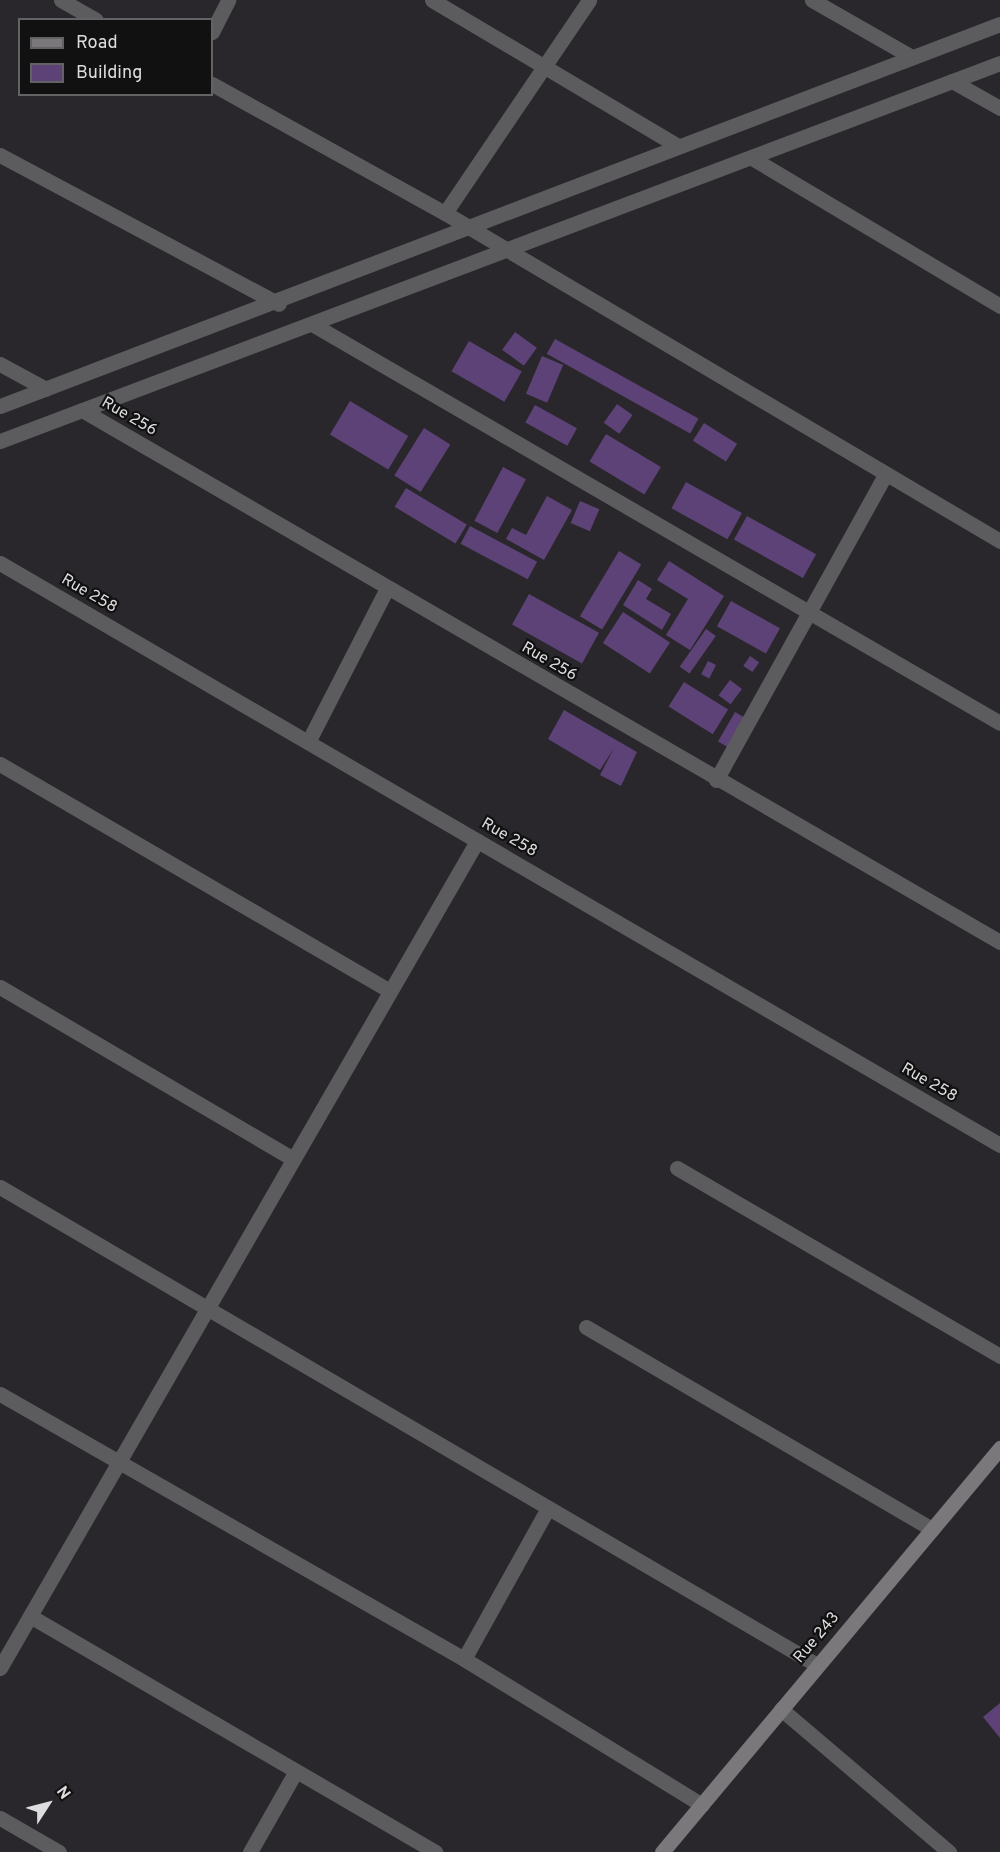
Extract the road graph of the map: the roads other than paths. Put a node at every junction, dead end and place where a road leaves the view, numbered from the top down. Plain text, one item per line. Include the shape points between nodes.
1 (61, 0) edge
2 (228, 0) edge
3 (432, 0) edge
4 (589, 0) edge
5 (812, 0) edge
6 (92, 18) edge
7 (1000, 24) edge
8 (213, 30) edge
9 (912, 57) junction
10 (1000, 63) edge
11 (545, 66) junction
12 (952, 81) junction
13 (213, 85) edge
14 (1000, 108) edge
15 (678, 146) junction
16 (0, 155) edge
17 (753, 158) junction
18 (445, 213) junction
19 (466, 227) junction
20 (506, 250) junction
21 (279, 304) junction
22 (1000, 306) edge
23 (312, 324) junction
24 (0, 364) edge
25 (46, 389) junction
26 (0, 406) edge
27 (82, 410) junction
28 (0, 441) edge
29 (885, 475) junction
30 (1000, 541) edge
31 (0, 563) edge
32 (387, 588) junction
33 (810, 612) junction
34 (1000, 723) edge
35 (308, 742) junction
36 (0, 764) edge
37 (716, 780) junction
38 (477, 841) junction
39 (1000, 942) edge
40 (0, 987) edge
41 (390, 991) junction
42 (1000, 1145) edge
43 (293, 1159) junction
44 (677, 1168) dead end
45 (0, 1187) edge
46 (207, 1308) junction
47 (586, 1327) dead end
48 (1000, 1356) edge
49 (0, 1394) edge
50 (1000, 1448) edge
51 (118, 1463) junction
52 (548, 1508) junction
53 (932, 1529) junction
54 (30, 1616) junction
55 (464, 1659) junction
56 (817, 1665) junction
57 (0, 1668) edge
58 (781, 1709) junction
59 (296, 1771) junction
60 (702, 1805) junction
61 (0, 1818) edge
62 (58, 1852) edge
63 (250, 1852) edge
64 (435, 1852) edge
65 (662, 1852) edge
66 (949, 1852) edge

1 - 6 street
2 - 8 street
3 - 11 street
4 - 11 street
5 - 9 street
7 - 9 street
9 - 15 street
10 - 12 street
11 - 15 street
11 - 18 street
12 - 14 street
12 - 17 street
13 - 18 street
15 - 19 street
16 - 21 street
17 - 20 street
17 - 22 street
18 - 19 street
19 - 20 street
19 - 21 street
20 - 23 street
20 - 29 street
21 - 25 street
23 - 27 street
23 - 33 street
24 - 25 street
25 - 26 street
27 - 28 street
27 - 32 street, Rue 256
29 - 30 street
29 - 33 street
31 - 35 street, Rue 258
32 - 35 street
32 - 37 street, Rue 256
33 - 34 street
33 - 37 street
35 - 38 street, Rue 258
36 - 41 street
37 - 39 street, Rue 256
38 - 41 street
38 - 42 street, Rue 258
40 - 43 street
41 - 43 street
43 - 46 street
44 - 48 street
45 - 46 street
46 - 51 street
46 - 52 street
47 - 53 street
49 - 51 street
50 - 53 main road, Rue 243
51 - 54 street
51 - 55 street
52 - 55 street
52 - 56 street
53 - 56 main road, Rue 243
54 - 57 street
54 - 59 street
55 - 60 street
56 - 58 main road, Rue 243
58 - 60 main road, Rue 243
58 - 66 street
59 - 63 street
59 - 64 street
60 - 65 main road, Rue 243
61 - 62 street

